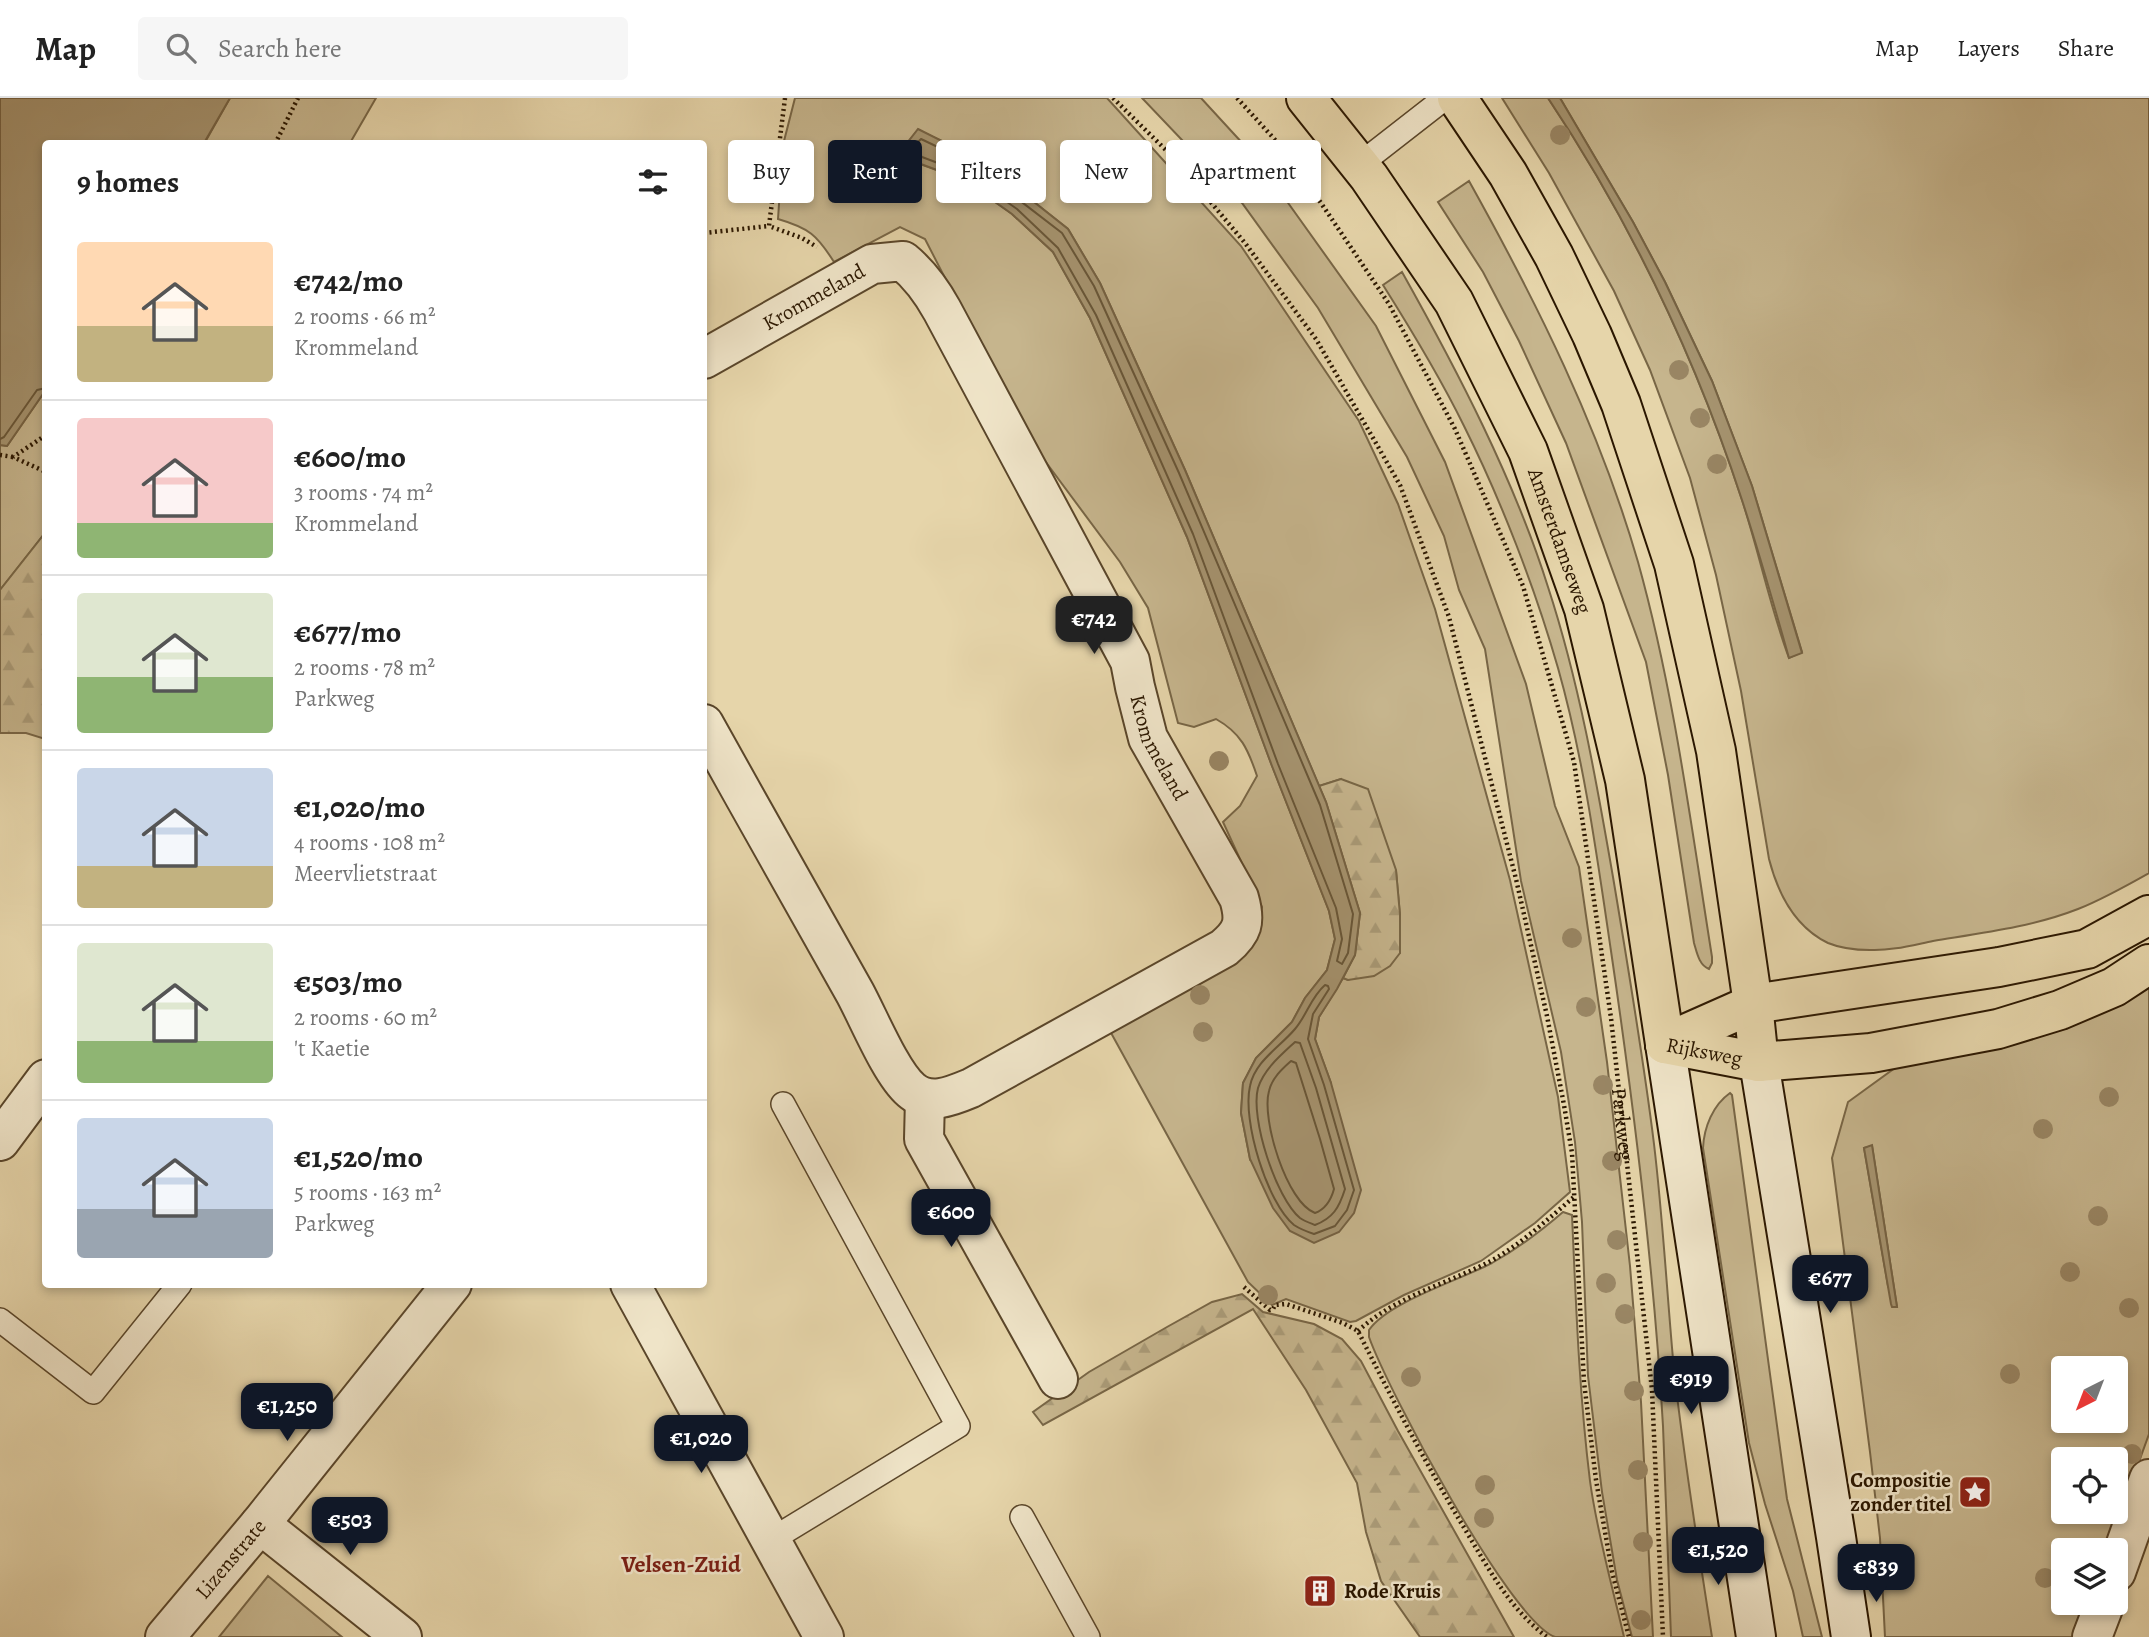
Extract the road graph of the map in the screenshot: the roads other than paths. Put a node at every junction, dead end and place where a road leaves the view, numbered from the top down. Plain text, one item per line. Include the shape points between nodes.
1 (1306, 98) edge
2 (1445, 98) edge
3 (1457, 98) edge
4 (1359, 164) junction
5 (707, 357) edge
6 (707, 729) edge
7 (2149, 915) edge
8 (2149, 964) edge
9 (1753, 1004) junction
10 (1665, 1045) junction
11 (1759, 1062) junction
12 (42, 1084) edge
13 (925, 1098) junction
14 (783, 1104) dead end
15 (0, 1141) edge
16 (177, 1288) edge
17 (449, 1288) edge
18 (632, 1288) edge
19 (0, 1320) edge
20 (1058, 1379) dead end
21 (2149, 1479) edge
22 (1022, 1517) dead end
23 (260, 1524) junction
24 (2128, 1538) edge
25 (771, 1540) junction
26 (2100, 1615) edge
27 (165, 1637) edge
28 (402, 1637) edge
29 (824, 1637) edge
30 (1088, 1637) edge
31 (1756, 1637) edge
32 (1851, 1637) edge
33 (2092, 1637) edge

1 - 4 main road, Amsterdamseweg
2 - 4 lane
3 - 9 main road via 1508,174 1592,335 1621,404 1674,564 1716,751
4 - 10 main road, Amsterdamseweg via 1454,302 1528,452 1584,609 1625,780
5 - 13 street, Krommeland via 872,264 903,261 916,272 929,288 1130,661 1148,738 1244,914 1241,929 1224,948 971,1088 952,1096
6 - 13 street via 898,1075
7 - 9 main road, Rijksweg via 2087,949
8 - 11 main road, Rijksweg via 2114,987 1998,1029 1871,1053
9 - 10 main road, Rijksweg
9 - 11 main road
10 - 11 main road, Rijksweg
10 - 31 street
11 - 32 street
12 - 15 street
13 - 20 street via 924,1139
14 - 25 lane via 958,1426
16 - 19 lane via 93,1392
17 - 23 street, Lizenstrate
18 - 25 street
21 - 24 street
22 - 30 lane
23 - 27 street, Lizenstrate
23 - 28 street
25 - 29 street
26 - 33 street

